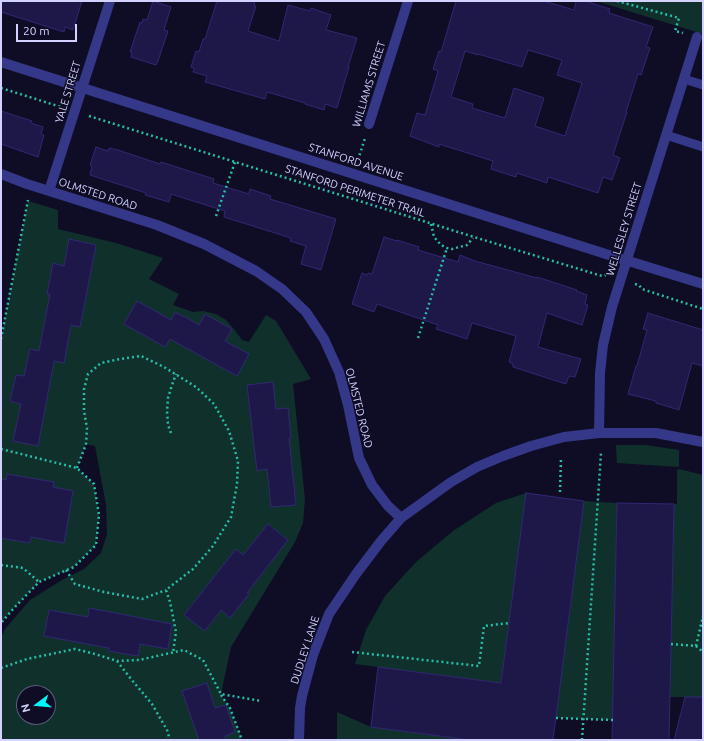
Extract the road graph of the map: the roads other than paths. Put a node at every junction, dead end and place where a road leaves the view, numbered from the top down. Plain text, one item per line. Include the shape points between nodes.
1 (110, 1) edge
2 (408, 1) edge
3 (697, 37) road end
4 (1, 62) edge
5 (684, 79) junction
6 (703, 85) edge
7 (82, 88) junction
8 (369, 124) road end
9 (666, 135) junction
10 (703, 147) edge
11 (1, 174) edge
12 (49, 191) junction
13 (627, 260) junction
14 (703, 284) edge
15 (598, 433) junction
16 (703, 442) edge
17 (401, 518) junction
18 (299, 740) edge

1 - 7 street, YALE STREET
2 - 8 street, WILLIAMS STREET
3 - 5 street, WELLESLEY STREET
4 - 7 street, STANFORD AVENUE
5 - 6 lane
5 - 9 street, WELLESLEY STREET
7 - 12 street, YALE STREET
7 - 13 street, STANFORD AVENUE
9 - 10 lane
9 - 13 street, WELLESLEY STREET
11 - 12 street, OLMSTED ROAD
12 - 17 street, OLMSTED ROAD via 157,225 204,244 256,271 282,289 306,312 324,339 339,372 359,458 372,485
13 - 14 street, STANFORD AVENUE
13 - 15 street, WELLESLEY STREET via 603,345
15 - 16 street via 656,433
15 - 17 street via 564,437 531,446 477,467 451,482
17 - 18 street, DUDLEY LANE via 381,540 329,614 313,655 302,696

